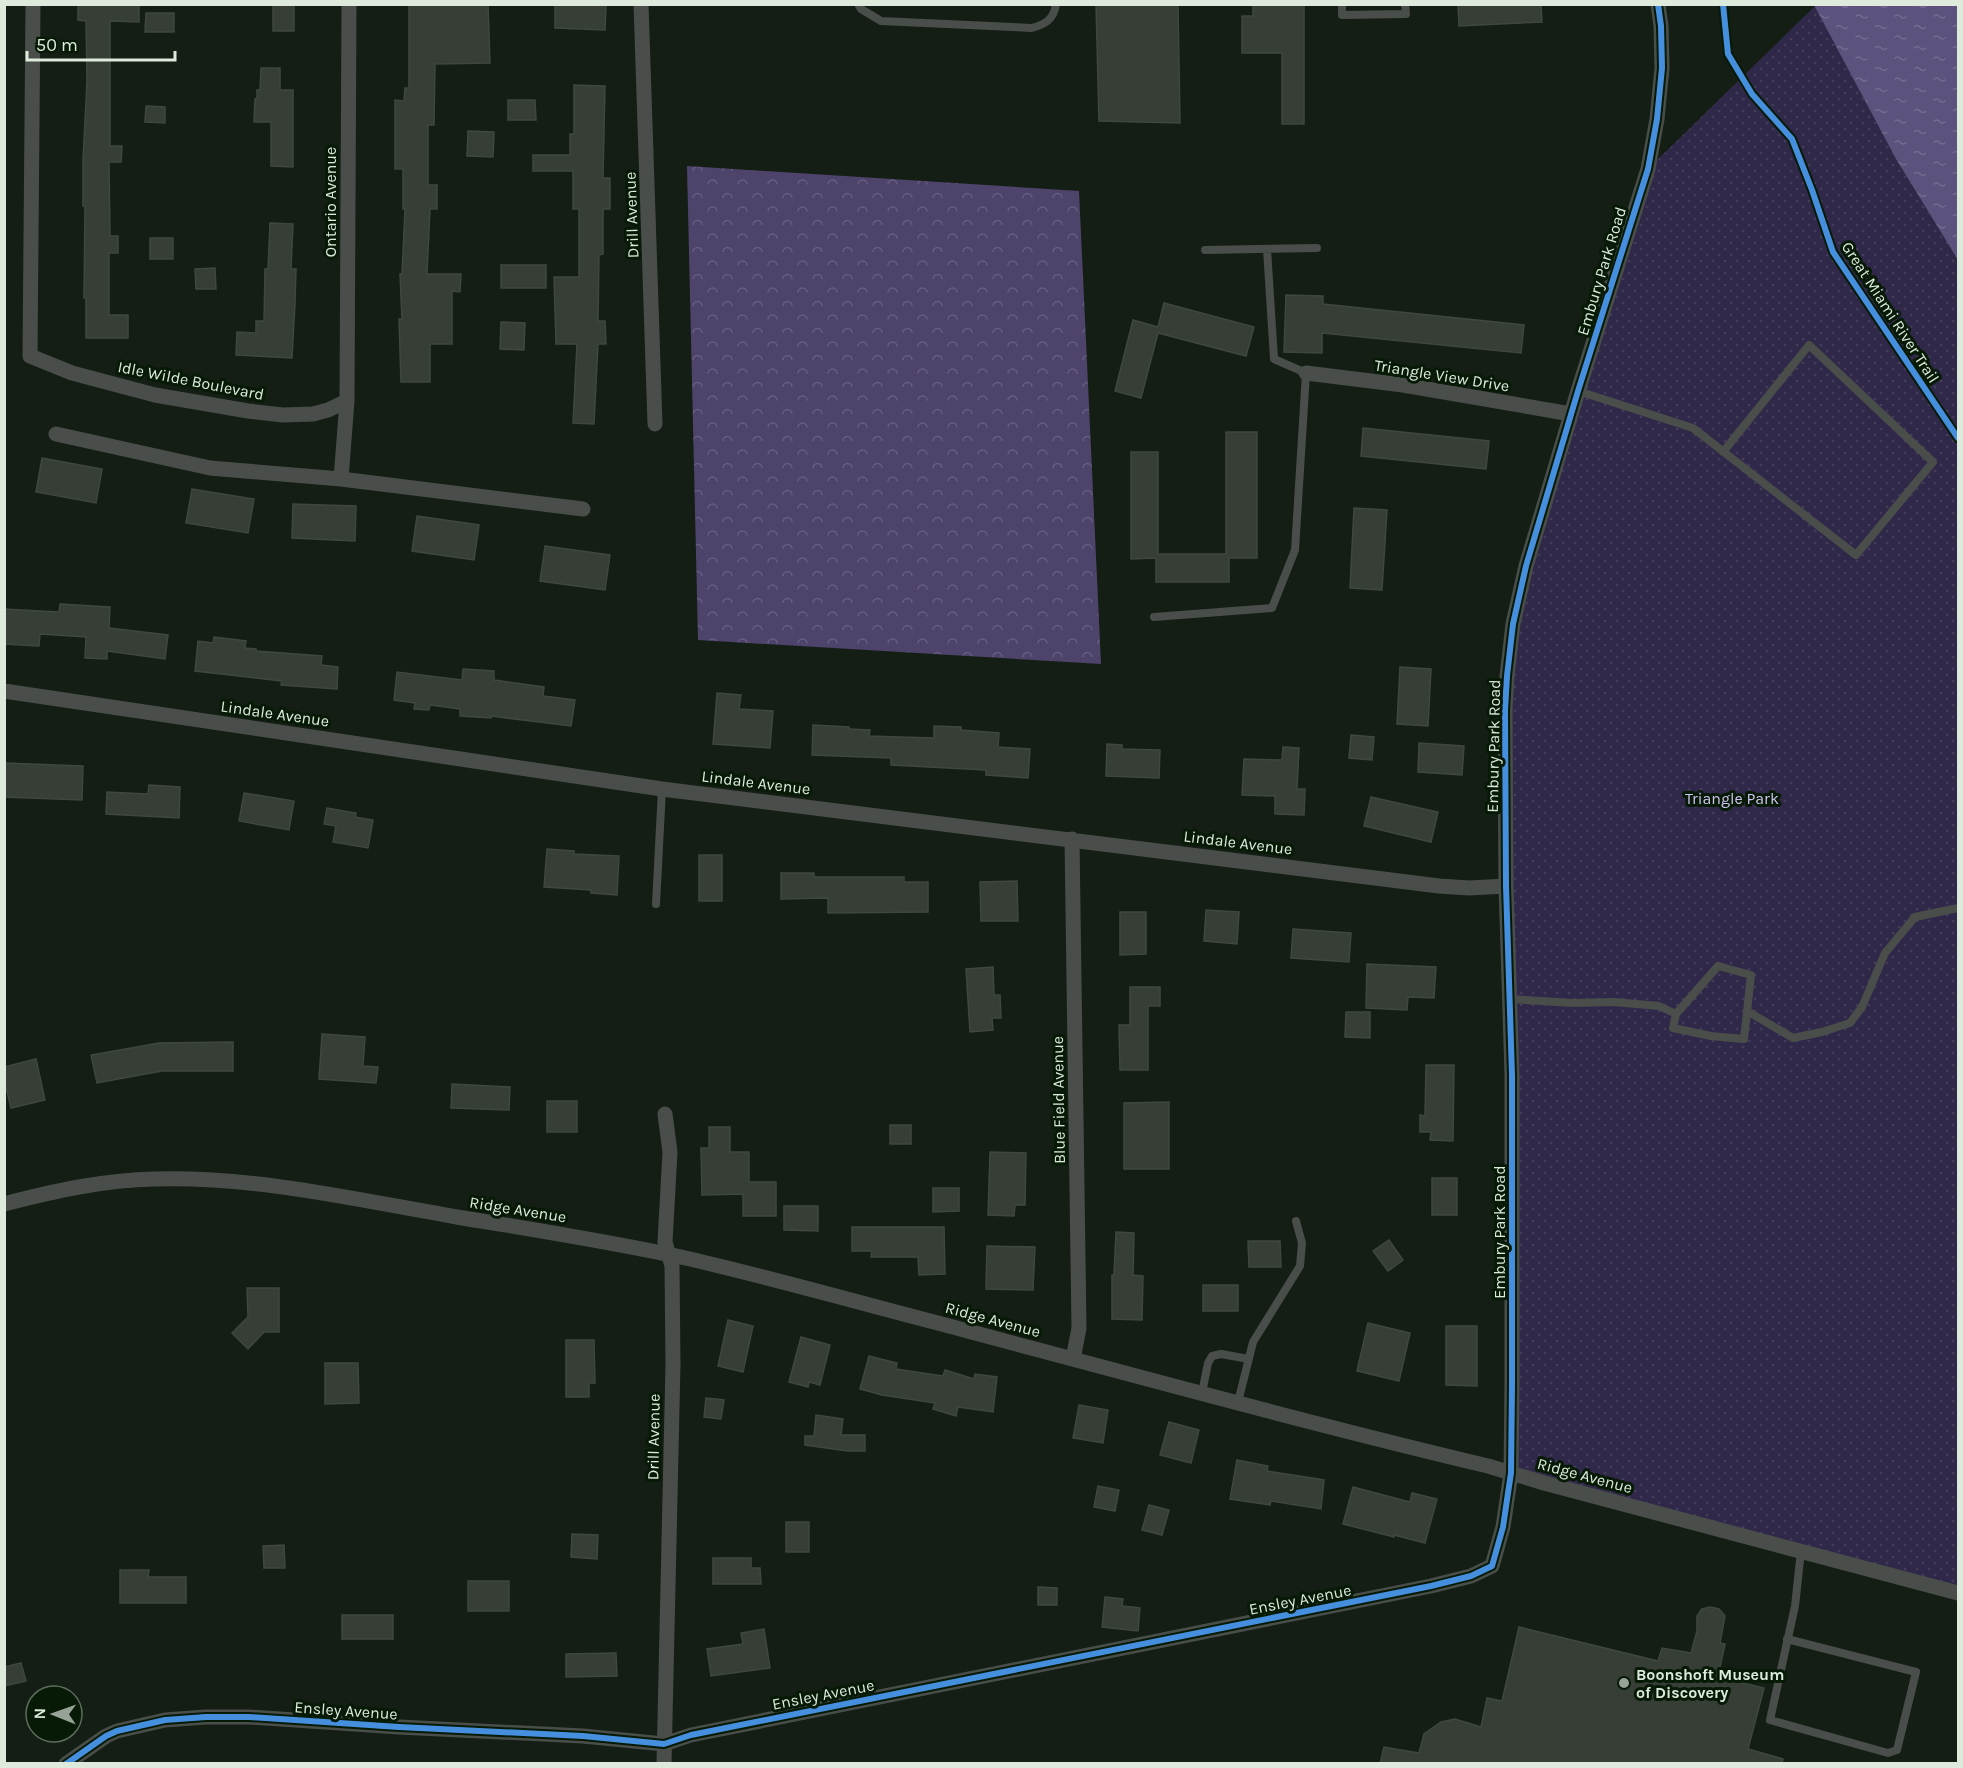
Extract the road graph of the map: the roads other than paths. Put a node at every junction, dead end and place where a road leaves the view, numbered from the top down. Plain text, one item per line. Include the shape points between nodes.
1 (33, 4) edge
2 (349, 4) edge
3 (641, 4) edge
4 (858, 4) edge
5 (1056, 4) edge
6 (1342, 4) edge
7 (1406, 4) edge
8 (1658, 4) edge
9 (1317, 248) dead end
10 (1267, 249) junction
11 (1205, 250) dead end
12 (1306, 373) junction
13 (1578, 392) junction
14 (347, 401) junction
15 (1571, 414) junction
16 (655, 424) dead end
17 (56, 434) dead end
18 (1723, 452) junction
19 (341, 479) junction
20 (583, 509) dead end
21 (1154, 617) dead end
22 (4, 691) edge
23 (662, 789) junction
24 (1072, 839) junction
25 (1506, 886) junction
26 (656, 904) dead end
27 (1959, 908) edge
28 (1509, 999) junction
29 (1747, 1011) junction
30 (1676, 1014) junction
31 (665, 1114) dead end
32 (4, 1204) edge
33 (1296, 1221) dead end
34 (669, 1255) junction
35 (1073, 1359) junction
36 (1249, 1359) junction
37 (1202, 1393) junction
38 (1239, 1402) junction
39 (1511, 1473) junction
40 (1801, 1551) junction
41 (1959, 1593) edge
42 (1787, 1639) junction
43 (664, 1744) junction
44 (66, 1764) edge
45 (664, 1764) edge

1 - 14 street, Idle Wilde Boulevard via 30,356 72,373 155,395 248,411 313,414
2 - 14 street, Ontario Avenue
3 - 16 street, Drill Avenue
4 - 5 lane via 881,21 1032,28 1046,24 1055,14
6 - 7 lane via 1342,15 1406,14
8 - 13 street, Embury Park Road via 1662,68 1647,169
9 - 10 lane
10 - 11 lane
10 - 12 lane via 1274,359
12 - 15 street, Triangle View Drive via 1404,385
12 - 21 lane via 1295,550 1272,608
13 - 15 street, Embury Park Road
13 - 18 lane via 1693,428
14 - 19 street, Ontario Avenue
15 - 25 street, Embury Park Road via 1513,624 1505,710
17 - 19 street via 210,468
18 - 18 lane via 1856,555 1933,462 1809,345
19 - 20 street
22 - 23 street, Lindale Avenue
23 - 24 street, Lindale Avenue
23 - 26 lane
24 - 25 street, Lindale Avenue via 1439,886
24 - 35 street, Blue Field Avenue via 1079,1328
25 - 28 street, Embury Park Road
27 - 29 lane via 1915,917 1885,953 1862,1007 1850,1023 1792,1038
28 - 30 lane via 1659,1006
28 - 39 street, Embury Park Road via 1513,1210
29 - 30 lane via 1744,1039 1673,1028
29 - 30 lane via 1751,975 1718,966
31 - 34 street, Drill Avenue via 670,1152 664,1242
32 - 34 street, Ridge Avenue via 114,1181 206,1180 279,1187
33 - 36 lane via 1302,1243 1300,1266 1253,1342
34 - 35 street, Ridge Avenue
34 - 43 street, Drill Avenue via 673,1364
35 - 37 street, Ridge Avenue
36 - 37 lane via 1212,1356
36 - 38 lane
37 - 38 street, Ridge Avenue
38 - 39 street, Ridge Avenue
39 - 40 street, Ridge Avenue
39 - 43 street, Ensley Avenue via 1492,1566 1471,1576 691,1735
40 - 41 street, Ridge Avenue
40 - 42 lane
42 - 42 lane via 1770,1720 1888,1753 1897,1750 1916,1672
43 - 44 street, Ensley Avenue via 583,1736 206,1717 165,1720 117,1731
43 - 45 street, Drill Avenue

